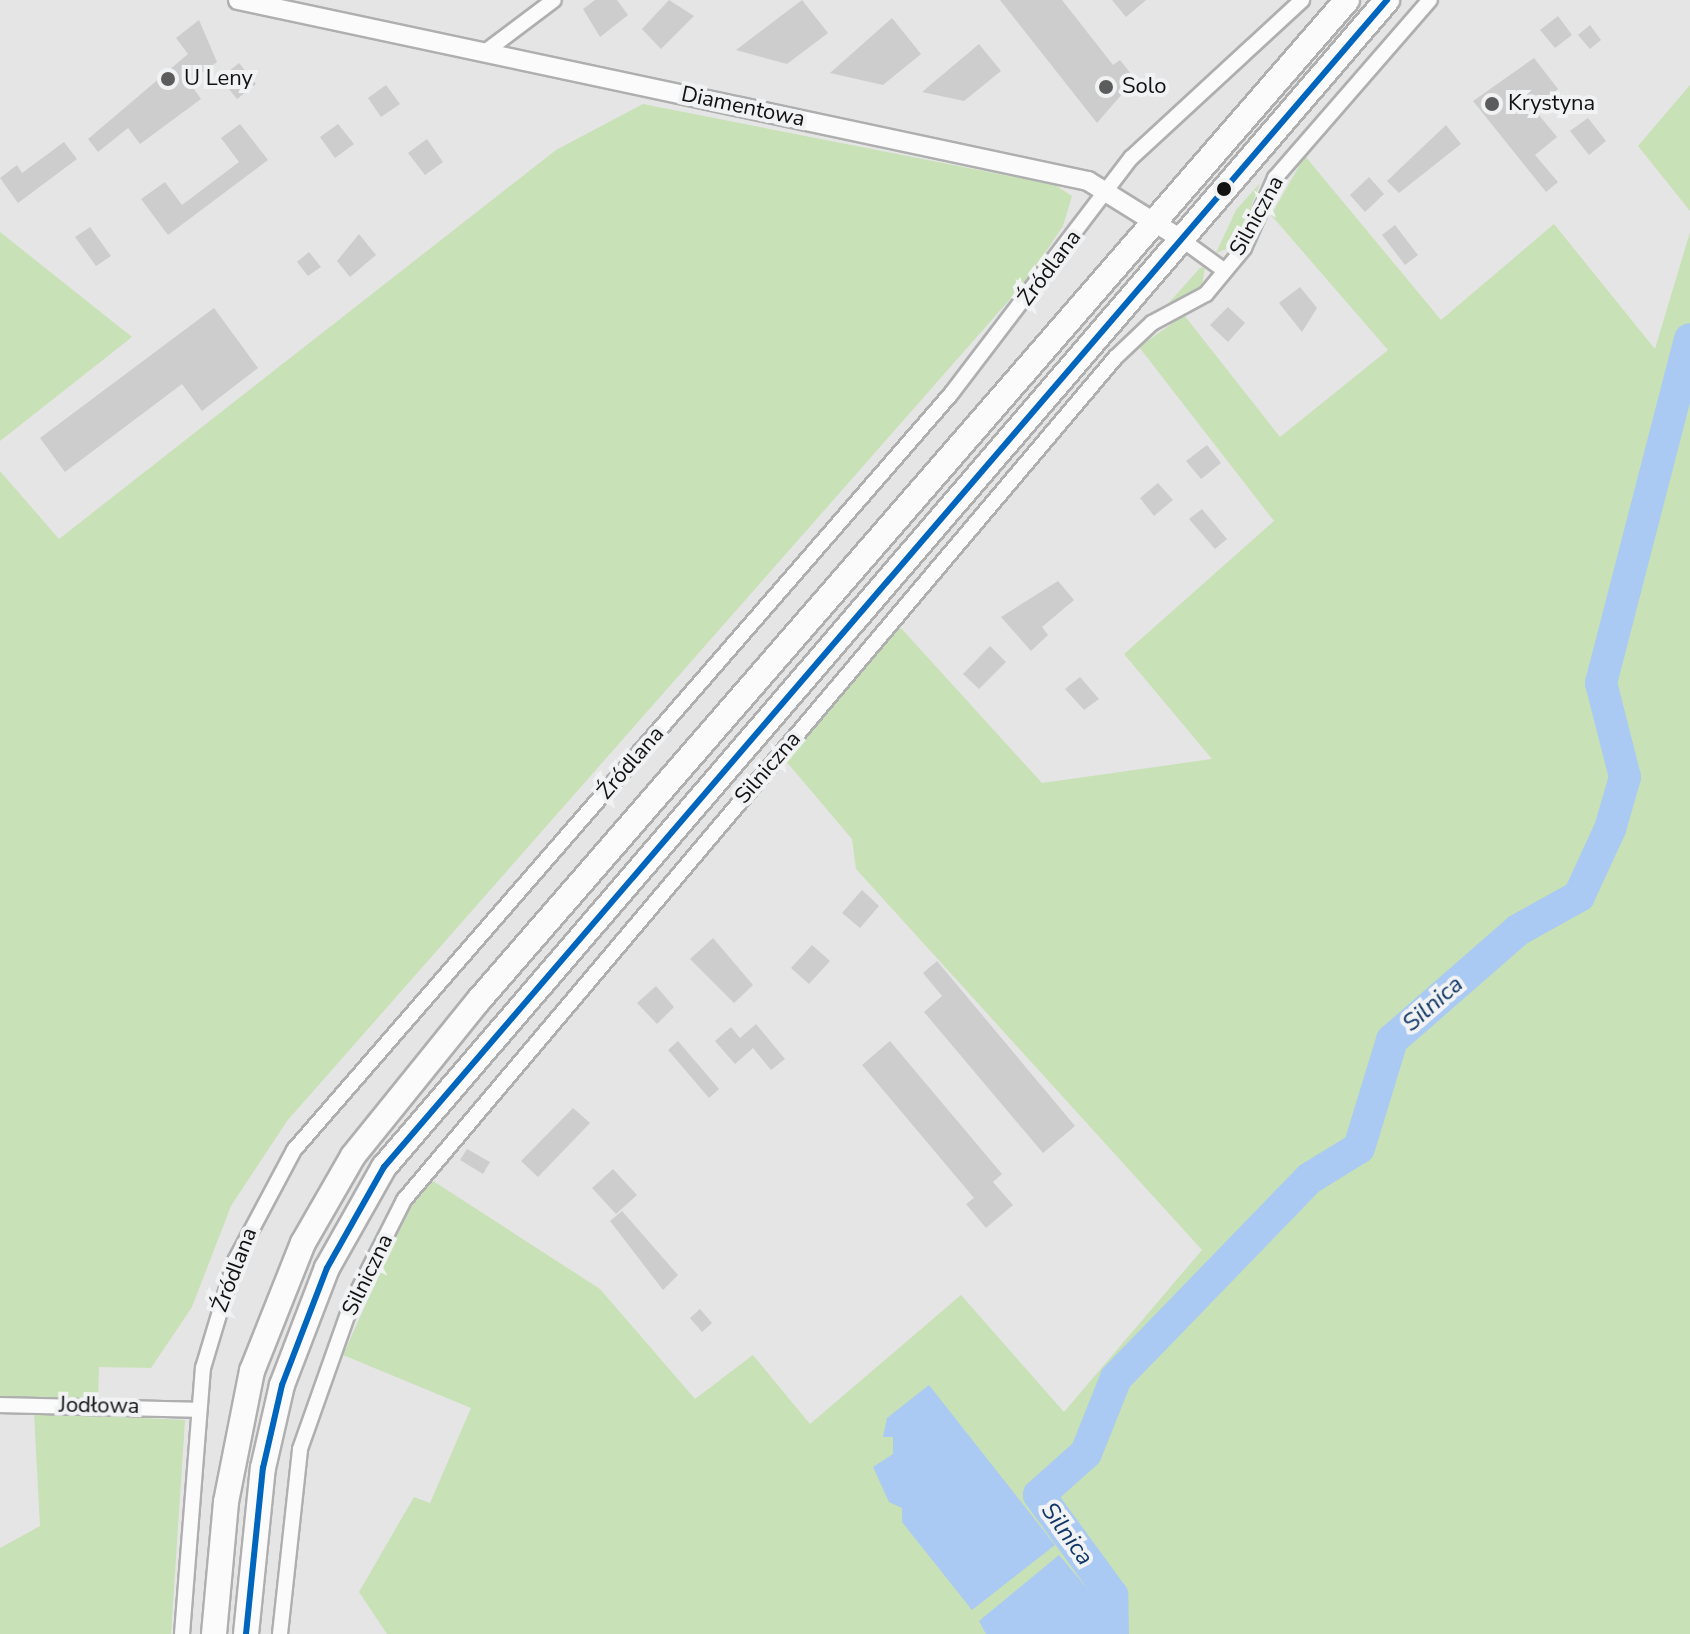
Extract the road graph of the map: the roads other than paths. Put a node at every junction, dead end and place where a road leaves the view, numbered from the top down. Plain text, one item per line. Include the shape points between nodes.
1 (238, 0) edge
2 (554, 0) edge
3 (1302, 0) edge
4 (1347, 0) edge
5 (1387, 0) edge
6 (1430, 0) edge
7 (485, 52) junction
8 (1106, 188) junction
9 (1155, 221) junction
10 (1181, 239) junction
11 (1225, 271) junction
12 (0, 1405) edge
13 (198, 1410) junction
14 (182, 1634) edge
15 (214, 1634) edge
16 (246, 1634) edge
17 (280, 1634) edge

1 - 7 street, Diamentowa
2 - 7 street
3 - 8 street, Źródlana
4 - 9 main road
5 - 10 main road
6 - 11 street, Silniczna via 1275,178 1244,248
7 - 8 street, Diamentowa
8 - 9 street, Diamentowa
8 - 13 street, Źródlana via 951,394 294,1150 235,1261 203,1368
9 - 10 street, Diamentowa
9 - 15 main road via 479,1000 353,1156 285,1282 252,1371 226,1502
10 - 11 street, Diamentowa
10 - 16 main road via 384,1167 321,1281 282,1385 263,1468
11 - 17 street, Silniczna via 1206,294 1152,323 1116,357 404,1200 351,1305 300,1449
12 - 13 street, Jodłowa
13 - 14 street, Źródlana

